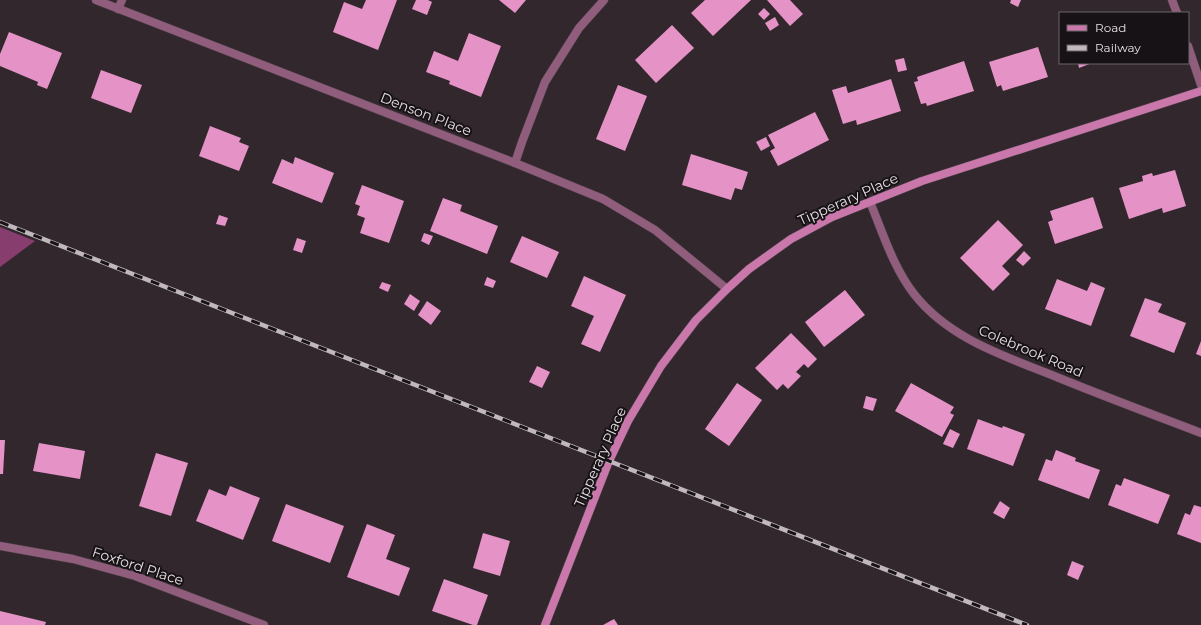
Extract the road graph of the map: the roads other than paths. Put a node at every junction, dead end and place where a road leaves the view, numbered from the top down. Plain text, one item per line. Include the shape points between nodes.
1 (96, 0) edge
2 (122, 0) edge
3 (604, 0) edge
4 (1172, 0) edge
5 (118, 9) junction
6 (1177, 12) edge
7 (1189, 49) edge
8 (1201, 85) edge
9 (1201, 92) edge
10 (515, 163) junction
11 (870, 202) junction
12 (727, 289) junction
13 (1201, 433) edge
14 (0, 546) edge
15 (264, 625) edge
16 (545, 625) edge

1 - 5 street, Denson Place
2 - 5 street
3 - 10 street via 579,28 545,82
4 - 6 street
5 - 10 street, Denson Place
7 - 8 street
9 - 11 street, Tipperary Place via 929,179
10 - 12 street, Denson Place via 604,199 634,216
11 - 12 street, Tipperary Place via 832,217 791,239 749,269
11 - 13 street, Colebrook Road via 905,280 915,295 943,323 981,347
12 - 16 street, Tipperary Place via 696,320 661,366 628,421 609,461
14 - 15 street, Foxford Place via 73,559 135,576

